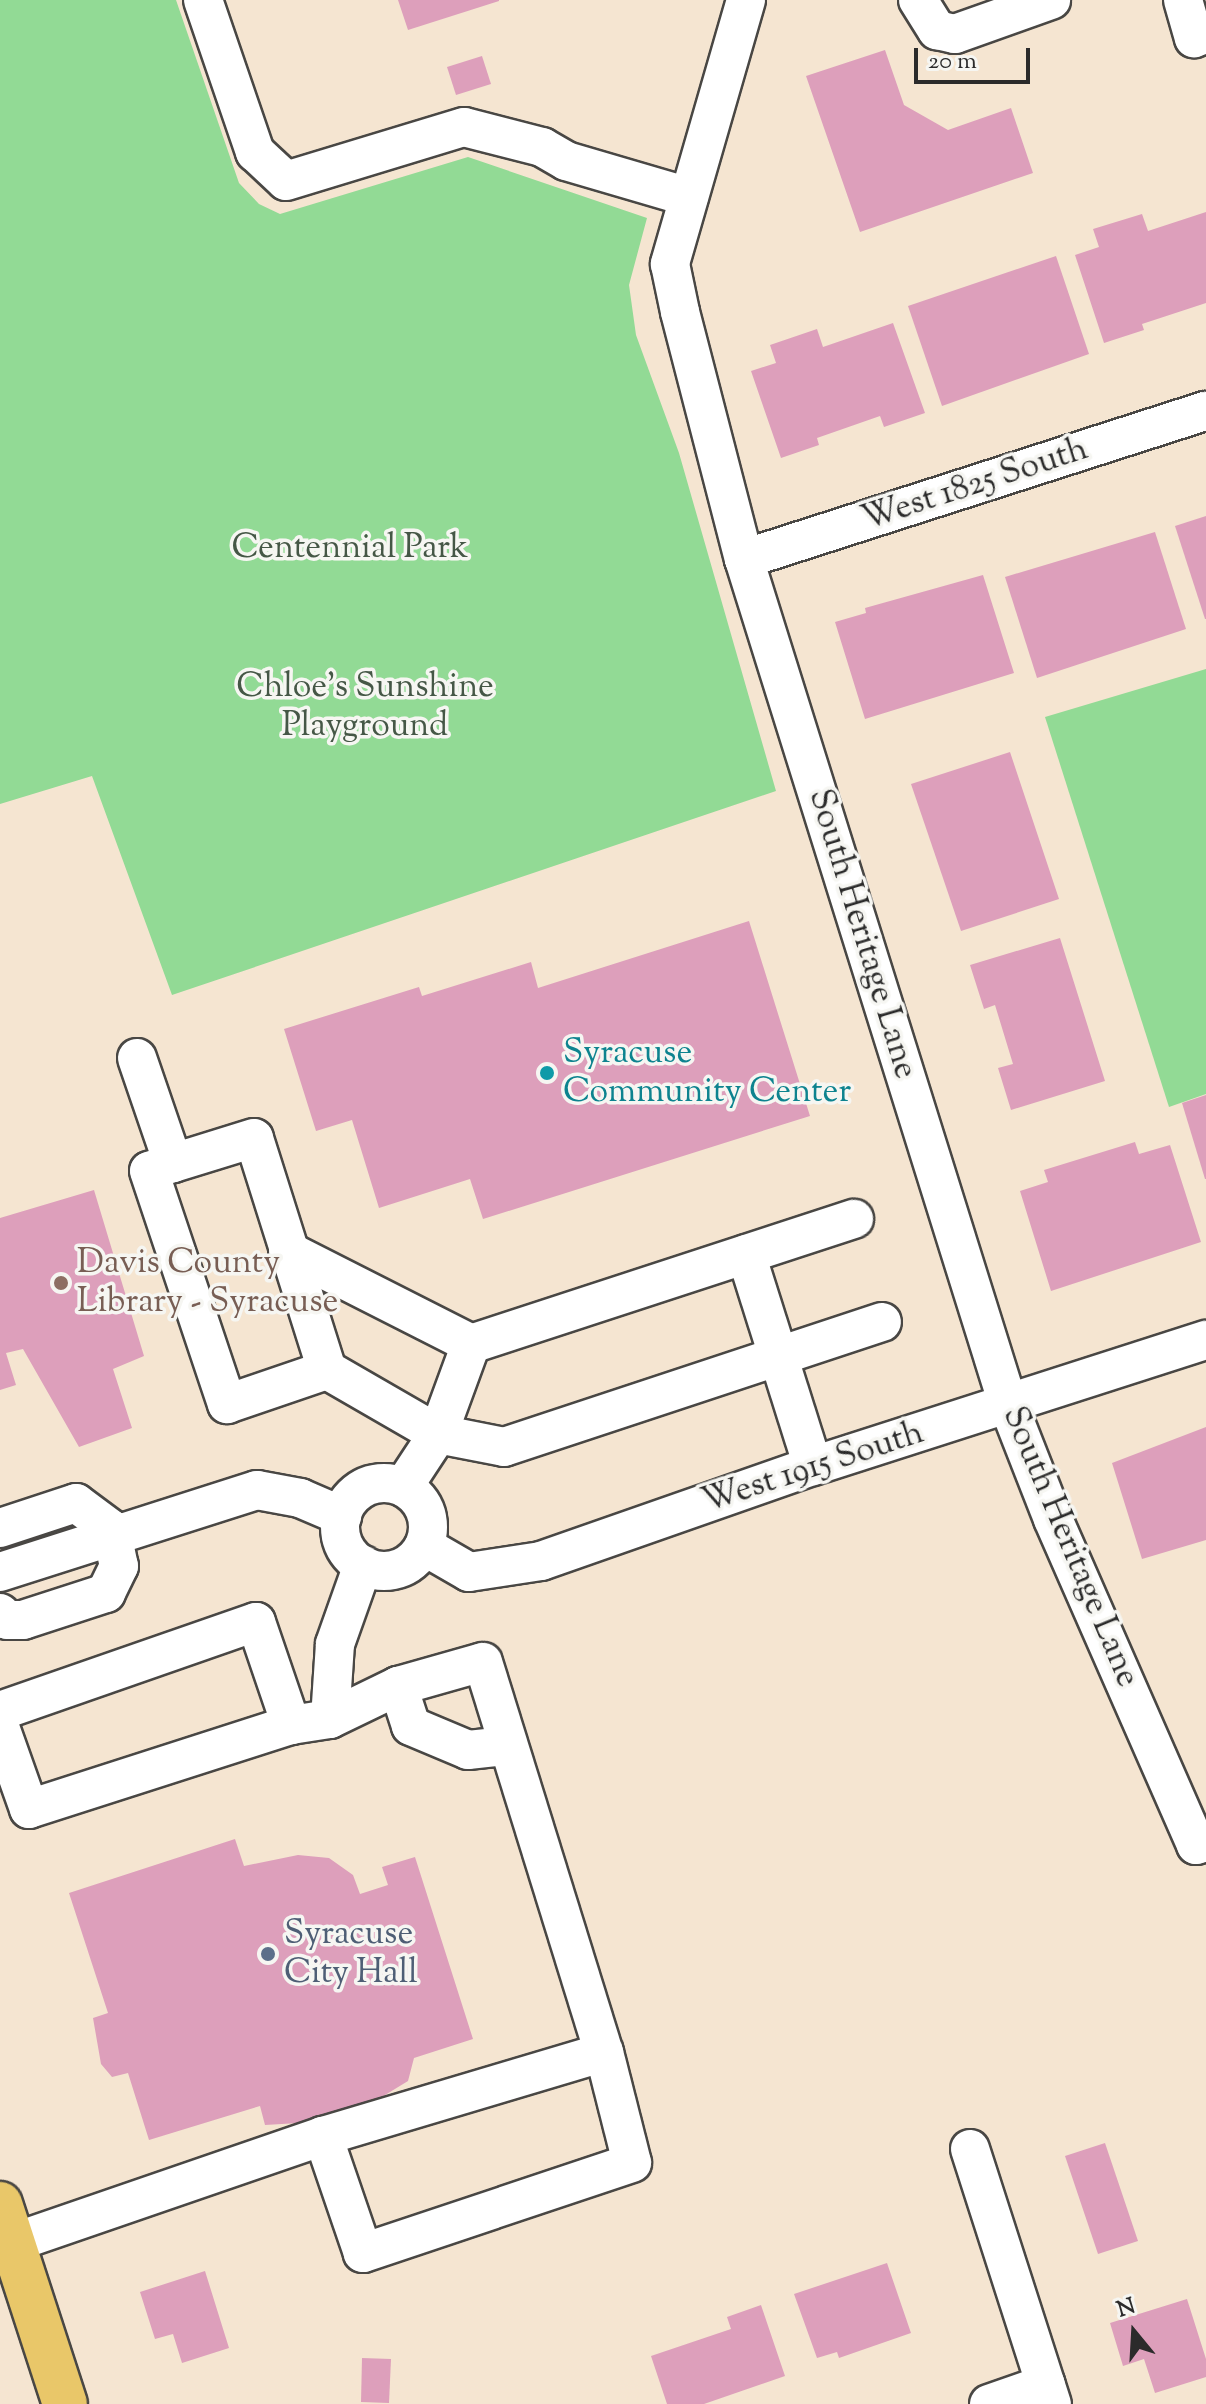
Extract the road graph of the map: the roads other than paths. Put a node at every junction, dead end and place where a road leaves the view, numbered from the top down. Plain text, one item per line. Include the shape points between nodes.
1 (203, 0) edge
2 (746, 0) edge
3 (918, 0) edge
4 (1051, 0) edge
5 (1183, 0) edge
6 (1206, 34) edge
7 (689, 197) junction
8 (1206, 411) edge
9 (744, 559) junction
10 (137, 1058) dead end
11 (173, 1163) junction
12 (854, 1219) dead end
13 (288, 1251) junction
14 (746, 1254) junction
15 (882, 1322) dead end
16 (1206, 1340) edge
17 (471, 1344) junction
18 (777, 1360) junction
19 (327, 1370) junction
20 (1008, 1404) junction
21 (438, 1434) junction
22 (813, 1466) junction
23 (403, 1487) junction
24 (342, 1516) junction
25 (0, 1528) edge
26 (113, 1536) junction
27 (424, 1546) junction
28 (363, 1565) junction
29 (0, 1572) edge
30 (0, 1613) edge
31 (398, 1686) junction
32 (0, 1711) edge
33 (330, 1719) junction
34 (291, 1725) junction
35 (0, 1727) edge
36 (507, 1746) junction
37 (1201, 1844) edge
38 (604, 2052) junction
39 (323, 2136) junction
40 (970, 2149) dead end
41 (6, 2223) edge
42 (1049, 2394) edge
43 (65, 2404) edge
44 (989, 2404) edge

1 - 7 street via 255,152 286,181 464,127 542,147 566,161
2 - 7 street, South Heritage Lane
3 - 4 street via 937,30 955,34
5 - 6 street via 1194,38
7 - 9 street, South Heritage Lane via 670,264
8 - 9 street, West 1825 South
9 - 20 street, South Heritage Lane
10 - 11 street
11 - 13 street via 254,1138
11 - 19 street via 149,1171 227,1404
12 - 14 street
13 - 17 street
13 - 19 street
14 - 17 street
14 - 18 street
15 - 18 street
16 - 20 street, West 1915 South
17 - 21 street
18 - 21 street via 504,1447
18 - 22 street
19 - 21 street
20 - 22 street, West 1915 South
20 - 37 street, South Heritage Lane via 1053,1519
21 - 23 street
22 - 27 street, West 1915 South via 541,1561 469,1572
23 - 24 street via 370,1485 358,1492
23 - 27 street via 422,1503 427,1517
24 - 26 street via 300,1498 257,1490
24 - 28 street via 344,1544
25 - 26 street via 76,1503
26 - 29 street
26 - 30 street via 119,1566 106,1593 23,1620 7,1620
27 - 28 street via 397,1568
28 - 33 street via 335,1644
31 - 33 street
31 - 36 street via 411,1726 468,1750
31 - 36 street via 483,1662
32 - 34 street via 256,1622
33 - 34 street
34 - 35 street via 29,1809
36 - 38 street
38 - 39 street
38 - 39 street via 632,2163 363,2253
39 - 41 street
40 - 42 street
41 - 43 main road
42 - 44 street

